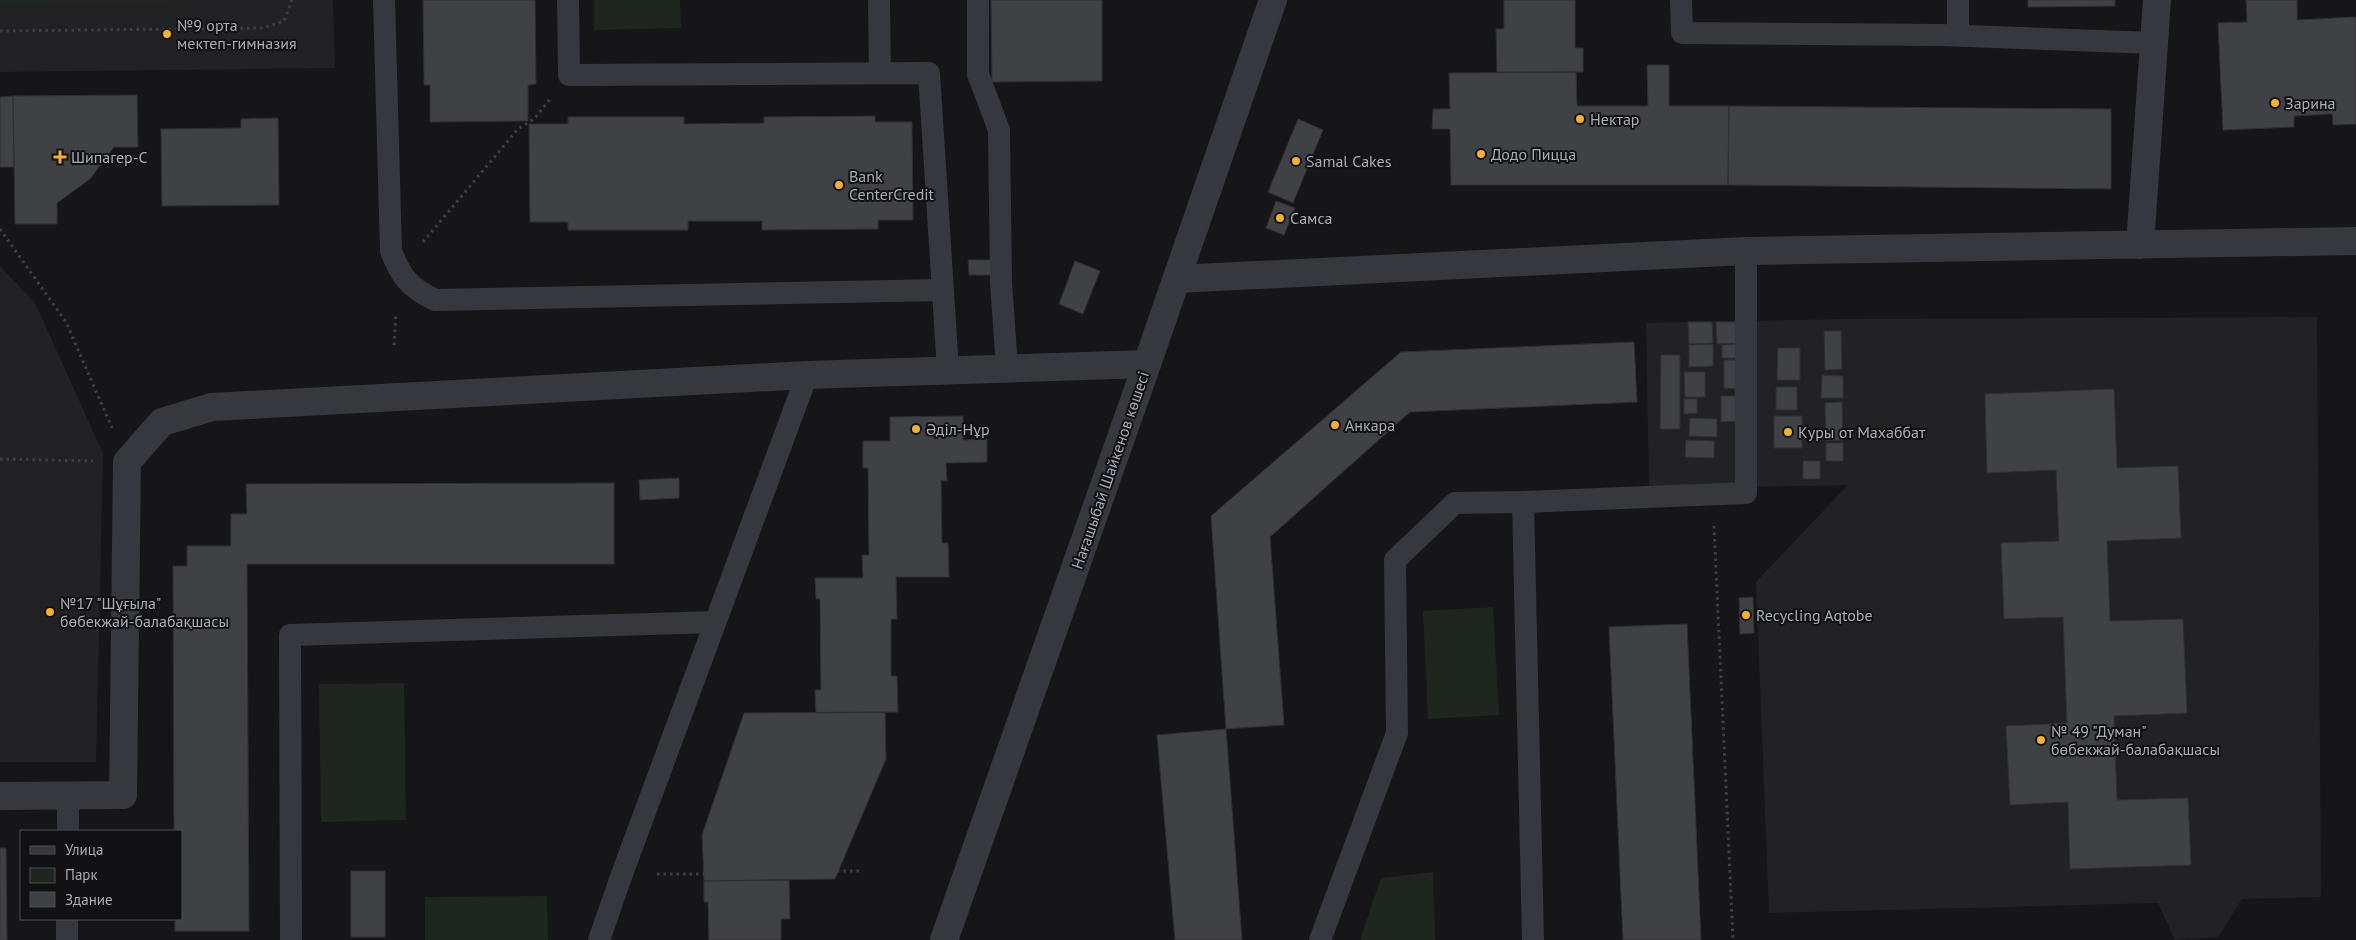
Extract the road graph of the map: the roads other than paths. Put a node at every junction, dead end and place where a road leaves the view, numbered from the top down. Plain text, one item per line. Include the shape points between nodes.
1 (384, 0) edge
2 (568, 0) edge
3 (879, 0) edge
4 (978, 0) edge
5 (1273, 0) edge
6 (1681, 0) edge
7 (1958, 0) edge
8 (2158, 0) edge
9 (1958, 35) junction
10 (2154, 43) junction
11 (880, 74) junction
12 (2356, 241) edge
13 (2140, 245) junction
14 (1746, 251) junction
15 (1177, 279) junction
16 (942, 290) junction
17 (1147, 364) junction
18 (1008, 368) junction
19 (948, 370) junction
20 (807, 375) junction
21 (1523, 502) junction
22 (715, 622) junction
23 (68, 795) junction
24 (0, 796) edge
25 (68, 830) edge
26 (67, 920) edge
27 (67, 940) edge
28 (291, 940) edge
29 (599, 940) edge
30 (944, 940) edge
31 (1320, 940) edge
32 (1533, 940) edge

1 - 16 lane via 391,251 398,271 416,291 435,300
2 - 11 lane via 569,75
3 - 11 lane
4 - 18 lane via 978,74 999,130 1001,282
5 - 15 street, Нағашыбай Шайкенов көшесі
6 - 9 lane via 1682,33
7 - 9 lane
8 - 10 street
9 - 10 lane
10 - 13 street
11 - 16 lane via 929,73
12 - 13 street
13 - 14 street
14 - 15 street
14 - 21 lane via 1746,493
15 - 17 street, Нағашыбай Шайкенов көшесі
16 - 19 lane
17 - 18 street
17 - 30 street, Нағашыбай Шайкенов көшесі
18 - 19 street
19 - 20 street
20 - 22 lane
20 - 23 street via 212,407 162,422 127,462 124,795
21 - 31 lane via 1455,503 1395,560 1397,733
21 - 32 lane
22 - 28 lane via 290,635
22 - 29 lane
23 - 24 street
23 - 25 lane
26 - 27 lane

